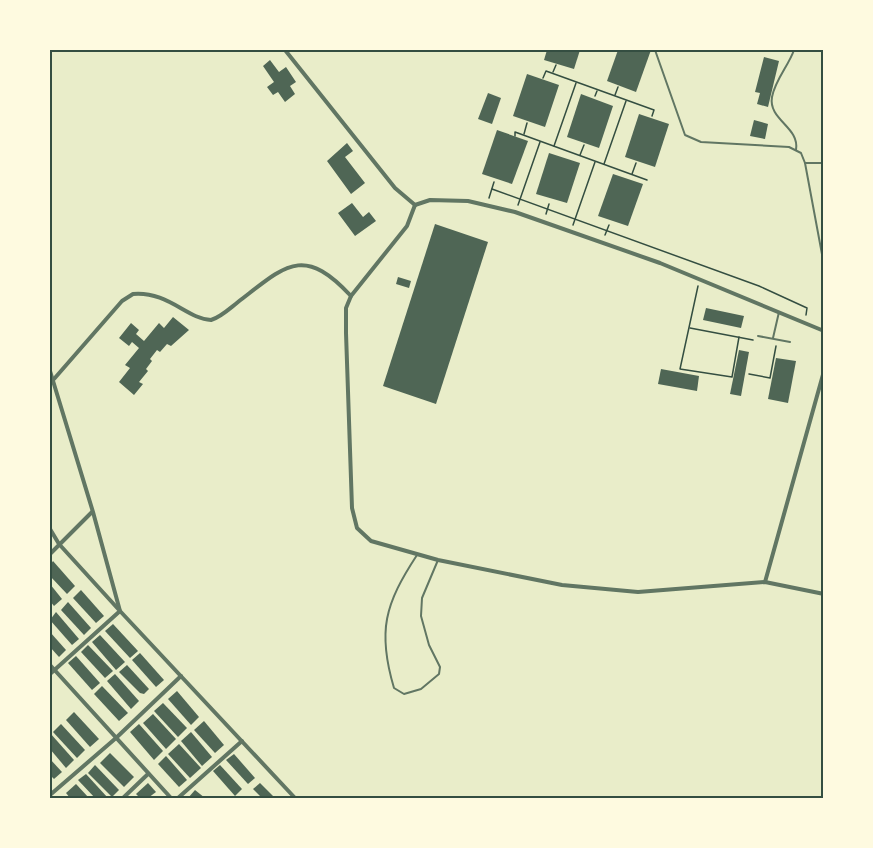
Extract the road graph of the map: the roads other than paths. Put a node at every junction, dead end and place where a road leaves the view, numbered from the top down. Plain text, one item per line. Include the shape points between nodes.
1 (285, 50) edge
2 (655, 50) edge
3 (794, 50) edge
4 (796, 150) junction
5 (805, 163) junction
6 (824, 163) edge
7 (415, 205) junction
8 (824, 265) edge
9 (351, 296) junction
10 (779, 312) junction
11 (824, 332) edge
12 (758, 336) road end
13 (773, 339) junction
14 (790, 342) dead end
15 (50, 371) edge
16 (824, 371) edge
17 (54, 379) junction
18 (93, 512) junction
19 (50, 530) edge
20 (59, 544) junction
21 (50, 554) edge
22 (417, 555) junction
23 (438, 560) junction
24 (765, 582) junction
25 (824, 594) edge
26 (120, 611) junction
27 (50, 665) edge
28 (54, 669) junction
29 (50, 674) edge
30 (181, 676) junction
31 (116, 738) junction
32 (242, 741) junction
33 (148, 774) junction
34 (50, 797) edge
35 (123, 798) edge
36 (171, 798) edge
37 (178, 798) edge
38 (295, 798) edge

1 - 7 street via 395,188
2 - 4 lane via 685,135 701,142
3 - 4 lane via 772,97 777,114 796,137
4 - 5 lane
5 - 6 lane
5 - 8 lane
7 - 9 street via 407,226
7 - 10 street via 448,200 486,205 543,221
9 - 17 street via 332,276 310,265 281,270 211,320 197,318 159,297 133,294 122,301
9 - 22 street via 346,308 346,333 353,518 363,536 371,541
10 - 11 street
10 - 13 lane
12 - 13 lane
13 - 14 lane
15 - 17 street
16 - 24 street
17 - 18 street
18 - 20 street
18 - 26 street
19 - 20 street
20 - 21 street
20 - 26 street
22 - 23 street
22 - 23 lane via 392,602 384,631 394,688 404,694 421,689 439,674 440,667 421,616 422,598
23 - 24 street via 561,585 638,592
24 - 25 street
26 - 28 street
26 - 30 street
27 - 28 street
28 - 29 street
28 - 31 street
30 - 31 street
30 - 32 street
31 - 33 street
31 - 34 street
32 - 37 street
32 - 38 street
33 - 35 street
33 - 36 street

